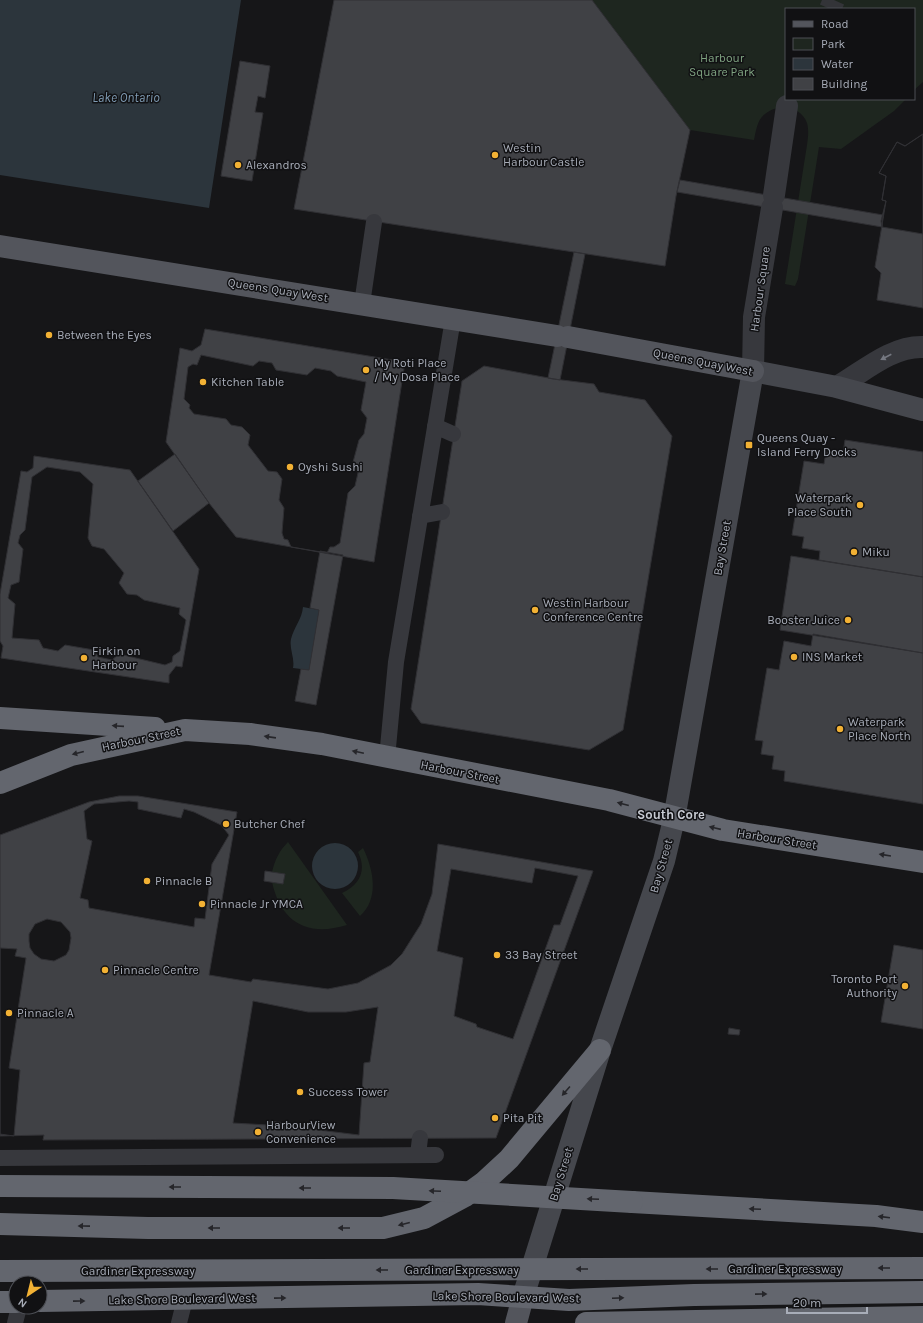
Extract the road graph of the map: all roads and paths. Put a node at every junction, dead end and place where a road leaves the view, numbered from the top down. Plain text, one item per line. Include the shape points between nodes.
1 (787, 106) dead end
2 (374, 222) dead end
3 (0, 246) edge
4 (362, 304) junction
5 (453, 319) junction
6 (923, 346) edge
7 (753, 371) junction
8 (837, 387) junction
9 (923, 410) edge
10 (435, 426) junction
11 (454, 434) dead end
12 (442, 512) dead end
13 (420, 516) junction
14 (0, 718) edge
15 (184, 730) junction
16 (387, 758) junction
17 (0, 783) edge
18 (674, 819) junction
19 (923, 862) edge
20 (600, 1050) junction
21 (420, 1138) dead end
22 (418, 1155) junction
23 (436, 1155) dead end
24 (0, 1158) edge
25 (0, 1186) edge
26 (923, 1222) edge
27 (0, 1224) edge
28 (923, 1268) edge
29 (0, 1271) edge
30 (923, 1292) edge
31 (523, 1297) junction
32 (185, 1299) junction
33 (569, 1300) junction
34 (48, 1301) edge
35 (923, 1317) edge
36 (179, 1323) edge
37 (516, 1323) edge
38 (586, 1323) edge
39 (592, 1323) edge

1 - 7 street, Harbour Square via 754,317
2 - 4 lane
3 - 4 main road, Queens Quay West
4 - 5 main road, Queens Quay West
5 - 7 main road, Queens Quay West via 563,336
5 - 10 lane
6 -> 8 street via 902,349
7 - 8 main road, Queens Quay West
7 - 18 main road, Bay Street
8 - 9 main road, Queens Quay West
10 - 11 lane
10 - 13 lane
12 - 13 lane
13 - 16 lane via 396,662
15 -> 14 highway
16 -> 15 highway, Harbour Street via 273,737
15 -> 17 highway, Harbour Street via 72,755
18 -> 16 highway, Harbour Street via 609,800
19 -> 18 highway, Harbour Street via 723,830
18 - 20 main road, Bay Street via 664,861
20 -> 27 highway via 512,1155 483,1183 424,1218 383,1228 148,1228
20 - 31 main road, Bay Street
21 - 22 lane
22 - 23 lane
22 - 24 lane
26 -> 25 highway, bridge via 876,1216 393,1188
28 -> 29 highway, Gardiner Expressway, bridge
33 -> 30 highway, Lake Shore Boulevard West via 694,1295
32 -> 31 highway, Lake Shore Boulevard West via 478,1294
31 - 33 highway, Lake Shore Boulevard West
31 - 37 main road, Bay Street
34 -> 32 highway, Lake Shore Boulevard West
32 - 36 lane
33 - 39 lane
35 - 38 highway, bridge

